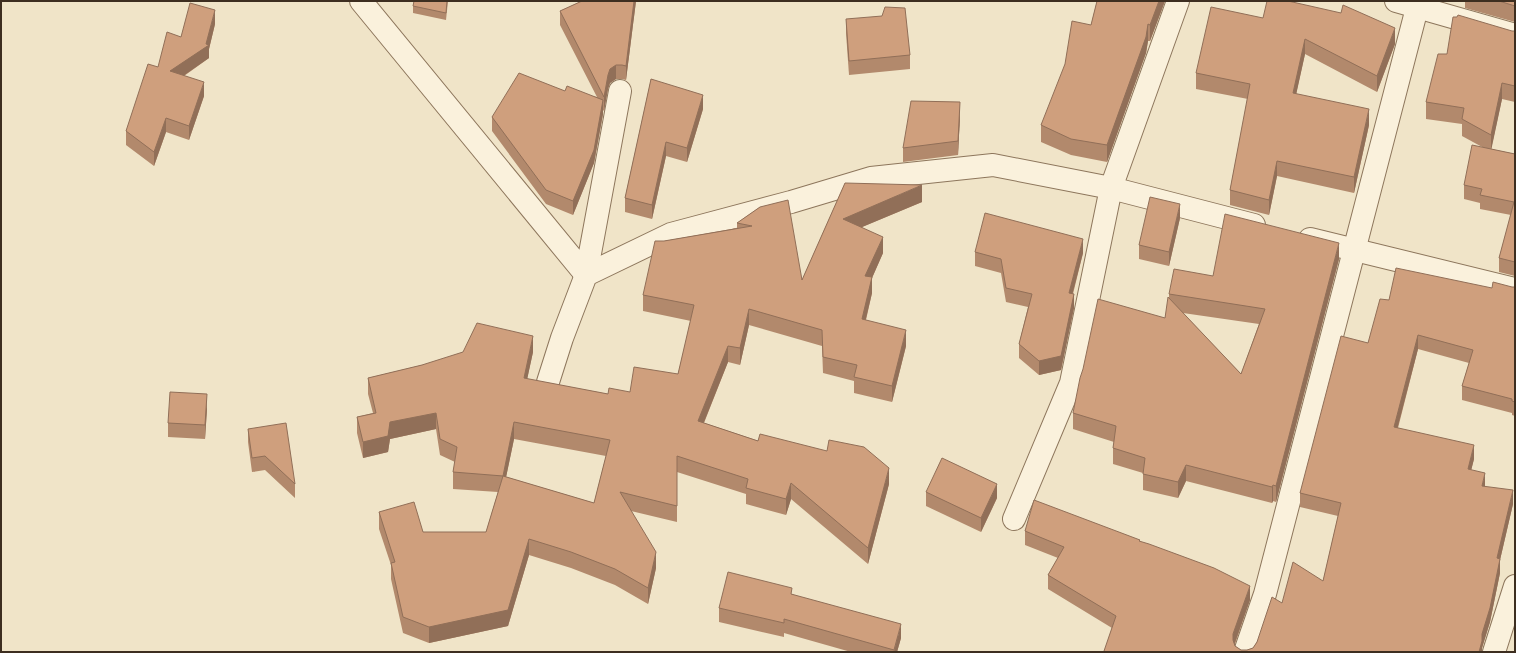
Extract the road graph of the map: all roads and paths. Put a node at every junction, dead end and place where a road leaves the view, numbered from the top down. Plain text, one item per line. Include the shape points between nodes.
1 (361, 1) edge
2 (1178, 1) edge
3 (1396, 1) edge
4 (1417, 8) junction
5 (1515, 35) edge
6 (620, 91) dead end
7 (1111, 188) junction
8 (1270, 229) edge
9 (1293, 235) edge
10 (1354, 250) junction
11 (586, 275) junction
12 (1515, 289) edge
13 (548, 382) edge
14 (1014, 519) dead end
15 (1245, 584) edge
16 (1515, 586) edge
17 (1265, 594) junction
18 (1245, 652) edge
19 (1494, 652) edge

1 - 11 street
2 - 7 street
3 - 4 street
4 - 5 street
4 - 10 street
6 - 11 street
7 - 8 street
7 - 11 street via 993,165 870,178 671,234
7 - 14 street via 1071,383 1031,500
9 - 10 street
10 - 12 street
10 - 17 street
11 - 13 street
15 - 17 street
16 - 19 street
17 - 18 street

